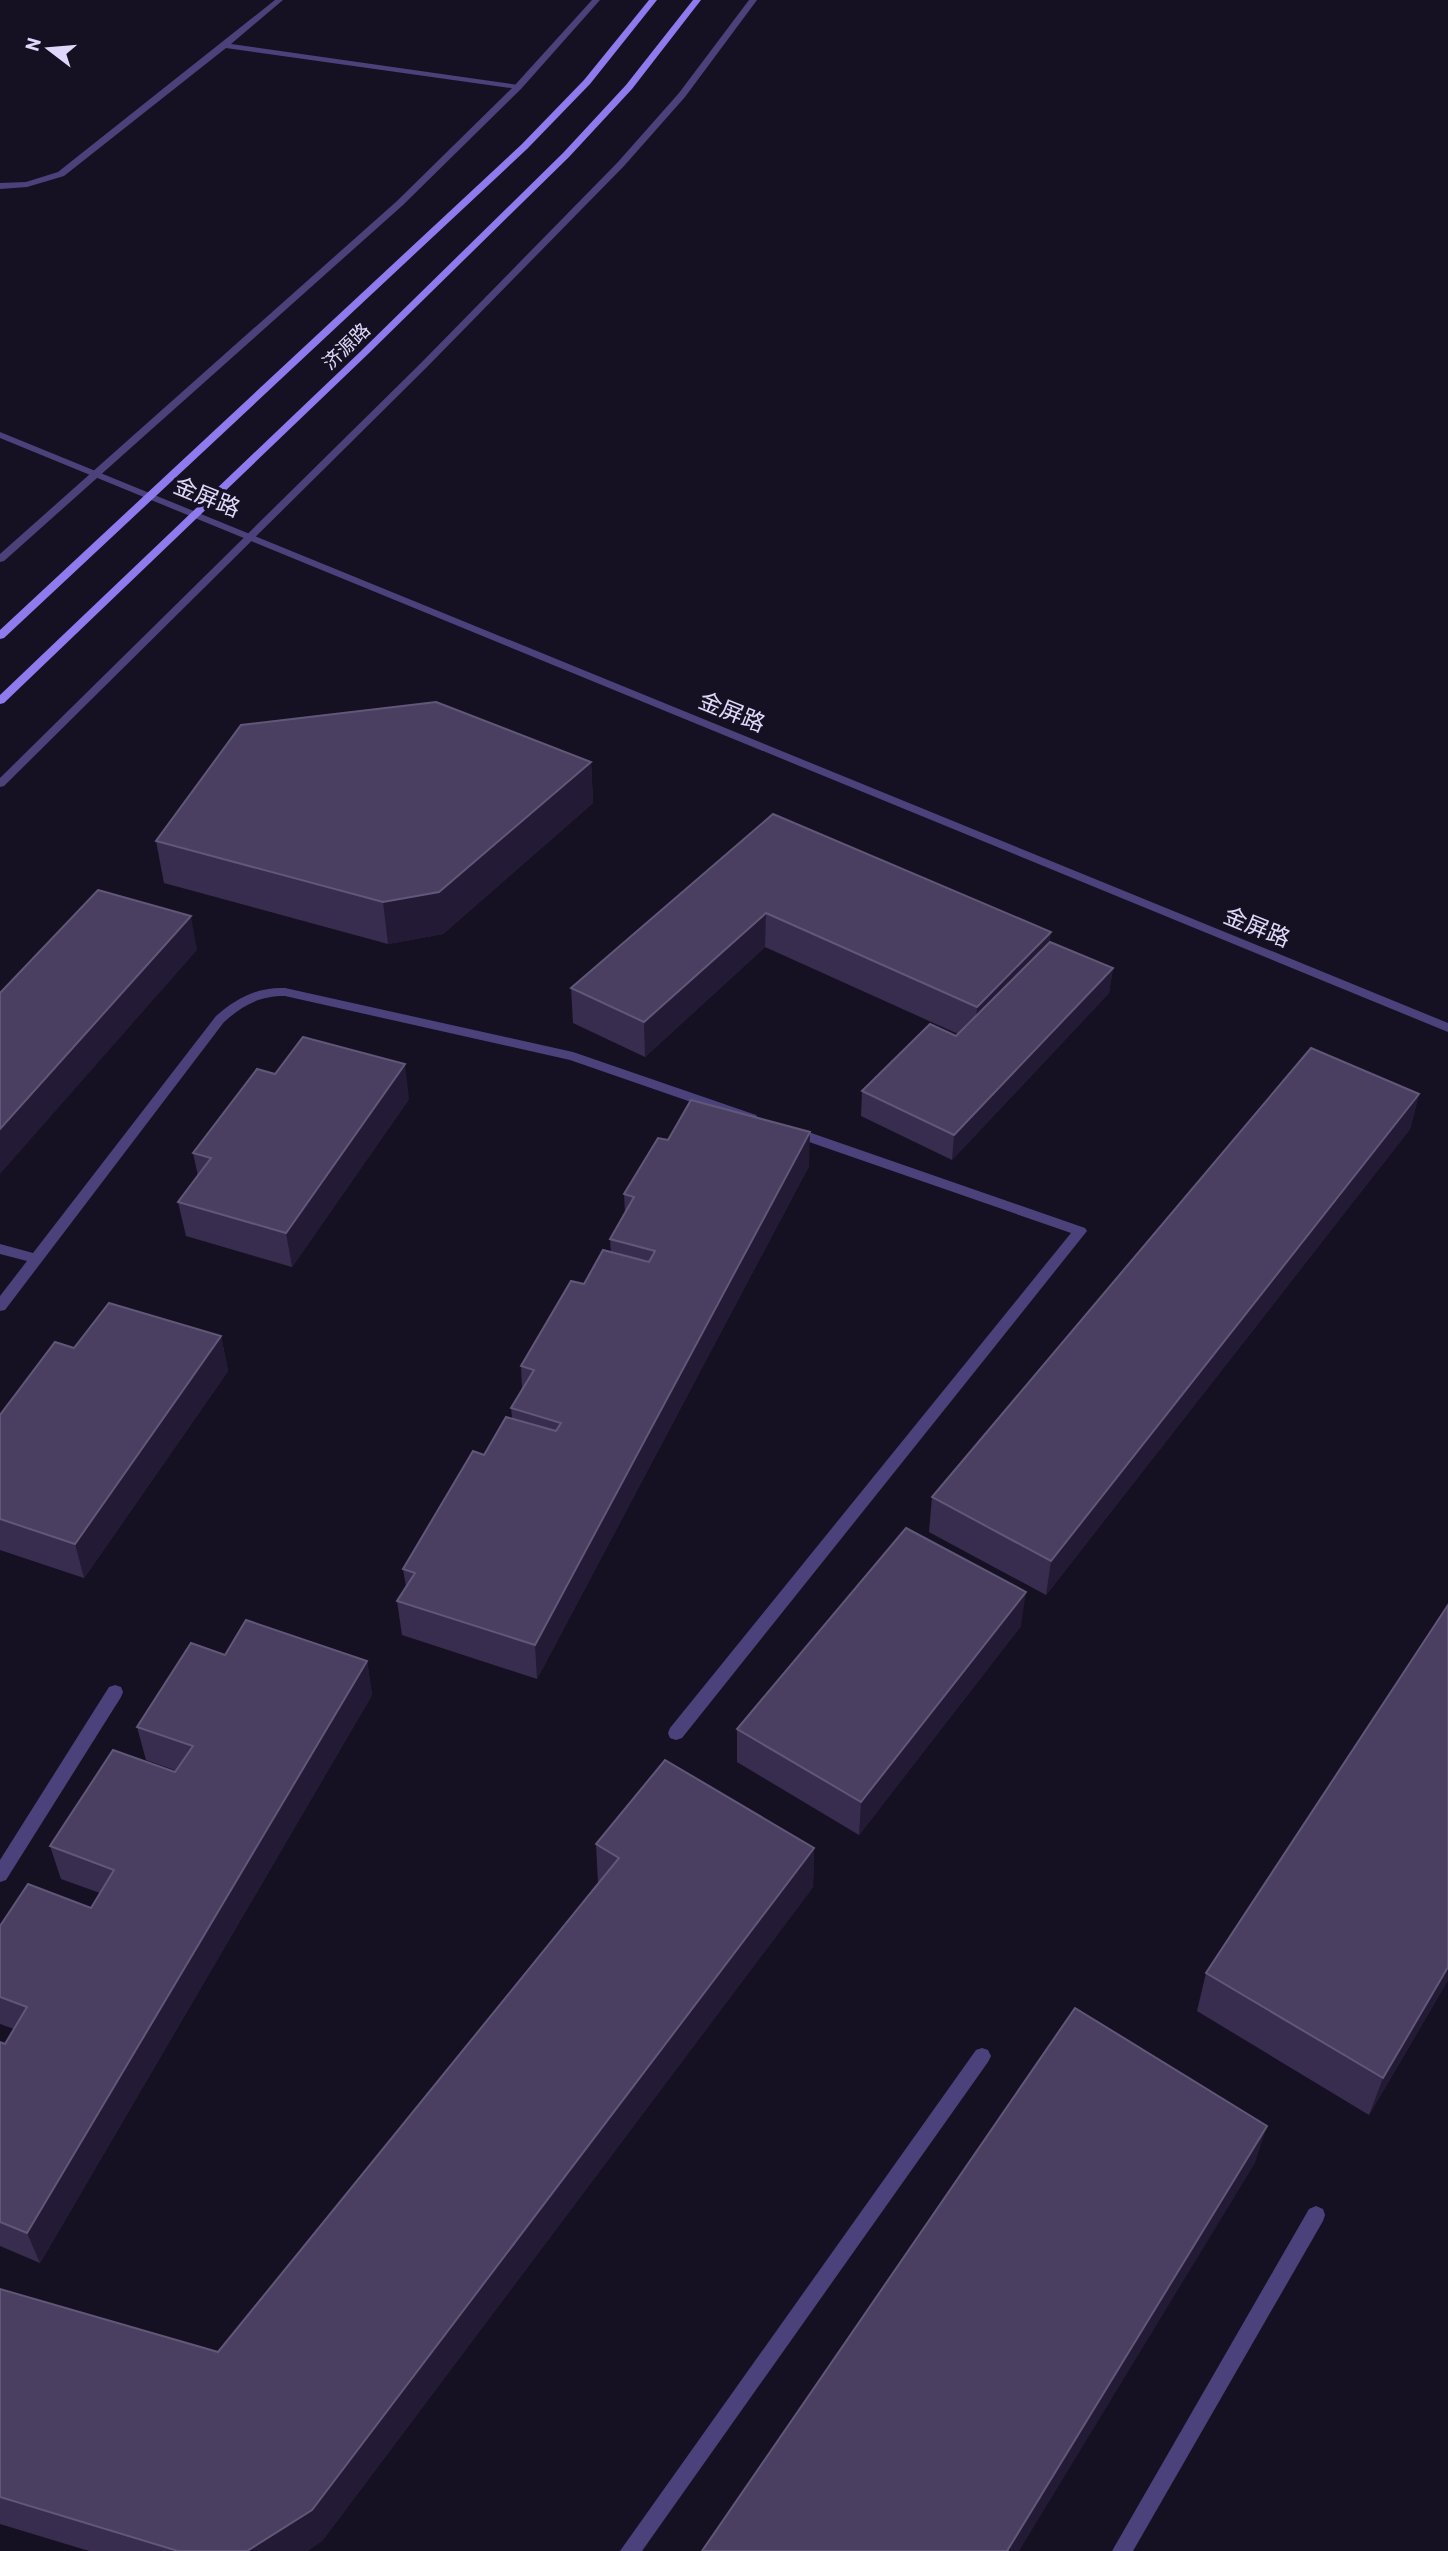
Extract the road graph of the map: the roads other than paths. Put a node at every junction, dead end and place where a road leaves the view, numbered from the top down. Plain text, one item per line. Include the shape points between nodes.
1 (279, 0) edge
2 (596, 0) edge
3 (653, 0) edge
4 (697, 0) edge
5 (753, 0) edge
6 (225, 45) junction
7 (518, 87) junction
8 (0, 186) edge
9 (0, 435) edge
10 (95, 474) junction
11 (151, 497) junction
12 (195, 515) junction
13 (249, 537) junction
14 (0, 559) edge
15 (0, 636) edge
16 (0, 701) edge
17 (0, 784) edge
18 (1448, 1028) edge
19 (0, 1249) edge
20 (36, 1259) junction
21 (0, 1306) edge
22 (115, 1692) dead end
23 (676, 1733) dead end
24 (0, 1875) edge
25 (982, 2056) dead end
26 (1316, 2216) dead end
27 (630, 2551) edge
28 (1122, 2551) edge

1 - 6 street
2 - 7 street
3 - 11 main road, 济源路 via 587,82 524,148
4 - 12 main road, 济源路 via 629,88 566,155
5 - 13 street via 682,95 621,163
6 - 7 street
6 - 8 street via 61,174
7 - 10 street via 400,203
9 - 10 street, 金屏路
10 - 11 street, 金屏路
10 - 14 street
11 - 12 street, 金屏路
11 - 15 main road, 济源路
12 - 13 street, 金屏路
12 - 16 main road, 济源路
13 - 17 street
13 - 18 street, 金屏路
19 - 20 street
20 - 21 street
20 - 23 street via 220,1019 241,1000 266,991 573,1056 1080,1231
22 - 24 street
25 - 27 street
26 - 28 street

